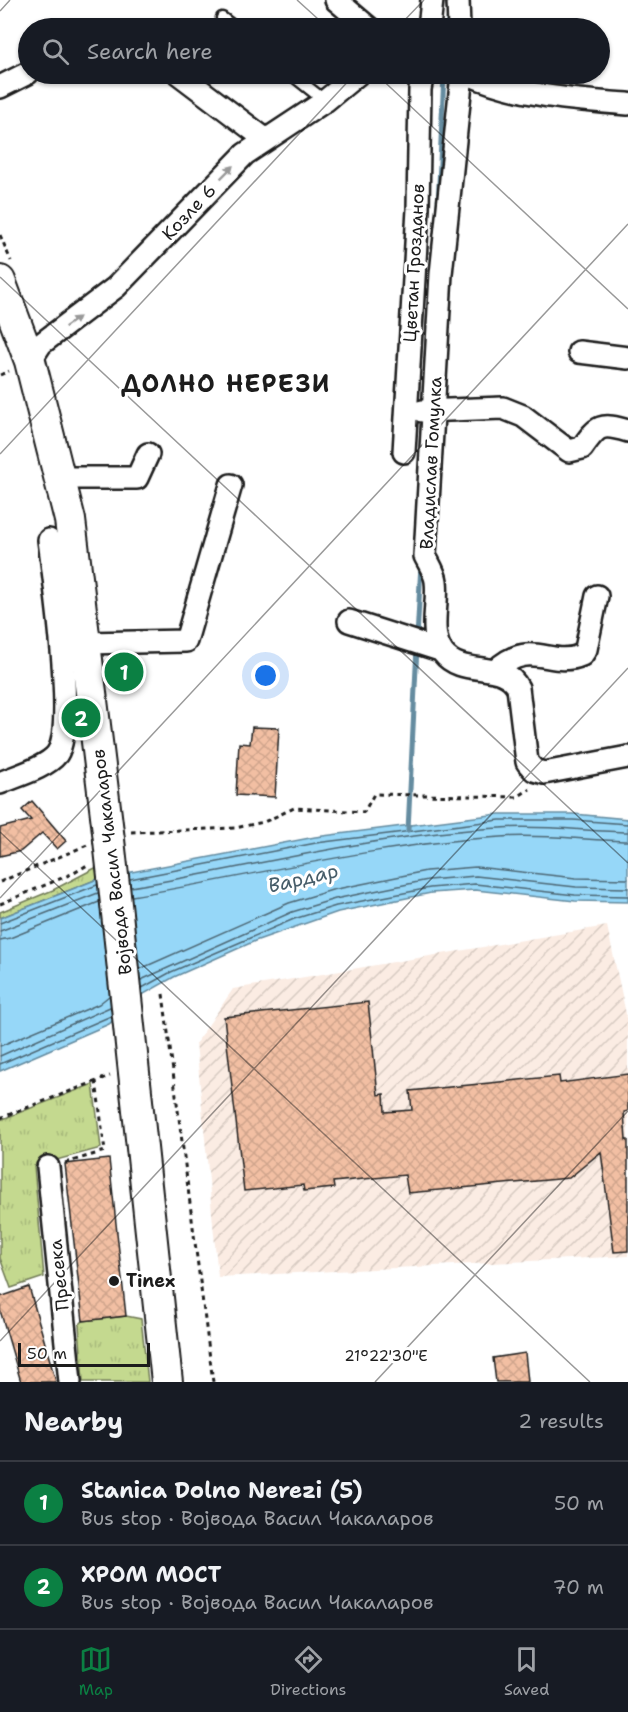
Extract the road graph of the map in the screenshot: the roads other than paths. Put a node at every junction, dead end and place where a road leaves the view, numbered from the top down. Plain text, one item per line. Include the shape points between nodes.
1 (336, 0) edge
2 (432, 0) edge
3 (458, 0) edge
4 (357, 18) edge
5 (430, 18) edge
6 (459, 18) edge
7 (18, 78) edge
8 (192, 84) edge
9 (304, 84) edge
10 (346, 84) edge
11 (421, 84) edge
12 (461, 84) edge
13 (496, 84) edge
14 (0, 87) edge
15 (325, 101) junction
16 (628, 104) edge
17 (265, 139) junction
18 (418, 209) junction
19 (448, 210) junction
20 (0, 281) edge
21 (579, 352) dead end
22 (628, 358) edge
23 (30, 361) junction
24 (406, 410) junction
25 (434, 411) junction
26 (628, 431) edge
27 (404, 452) dead end
28 (148, 454) dead end
29 (61, 478) junction
30 (231, 486) dead end
31 (49, 540) dead end
32 (597, 596) dead end
33 (349, 621) dead end
34 (85, 643) junction
35 (423, 645) junction
36 (495, 671) junction
37 (628, 758) edge
38 (0, 783) edge
39 (48, 1167) road end
40 (70, 1382) edge
41 (167, 1382) edge

1 - 4 street
2 - 5 street
3 - 6 street
7 - 14 street
8 - 17 street
9 - 15 lane
10 - 15 street, Козле 6
11 - 18 street, Цветан Грозданов
12 - 19 street, Владислав Гомулка
13 - 16 street via 542,97
15 - 17 street, Козле 6
23 -> 17 street, Козле 6 via 41,344 116,287 223,176
18 - 19 street
18 - 24 street, Цветан Грозданов
19 - 25 street, Владислав Гомулка
20 - 23 street, Војвода Васил Чакаларов
21 - 22 street
23 - 29 street, Војвода Васил Чакаларов
24 - 25 street
24 - 27 street, Цветан Грозданов
25 - 26 street via 503,408 522,416 569,451 582,448 602,426
25 - 35 street, Владислав Гомулка via 425,556 436,579 435,636
28 - 29 street via 137,478
29 - 34 street, Војвода Васил Чакаларов via 75,550
30 - 34 street via 186,641
31 - 38 street via 63,646 63,742 50,760
32 - 36 street via 582,655 524,653
33 - 35 street
34 - 41 street, Војвода Васил Чакаларов, bridge via 99,842 135,1069
35 - 36 street via 453,662
36 - 37 street via 508,674 518,688 527,762 534,770 544,773
39 - 40 street, Пресека

